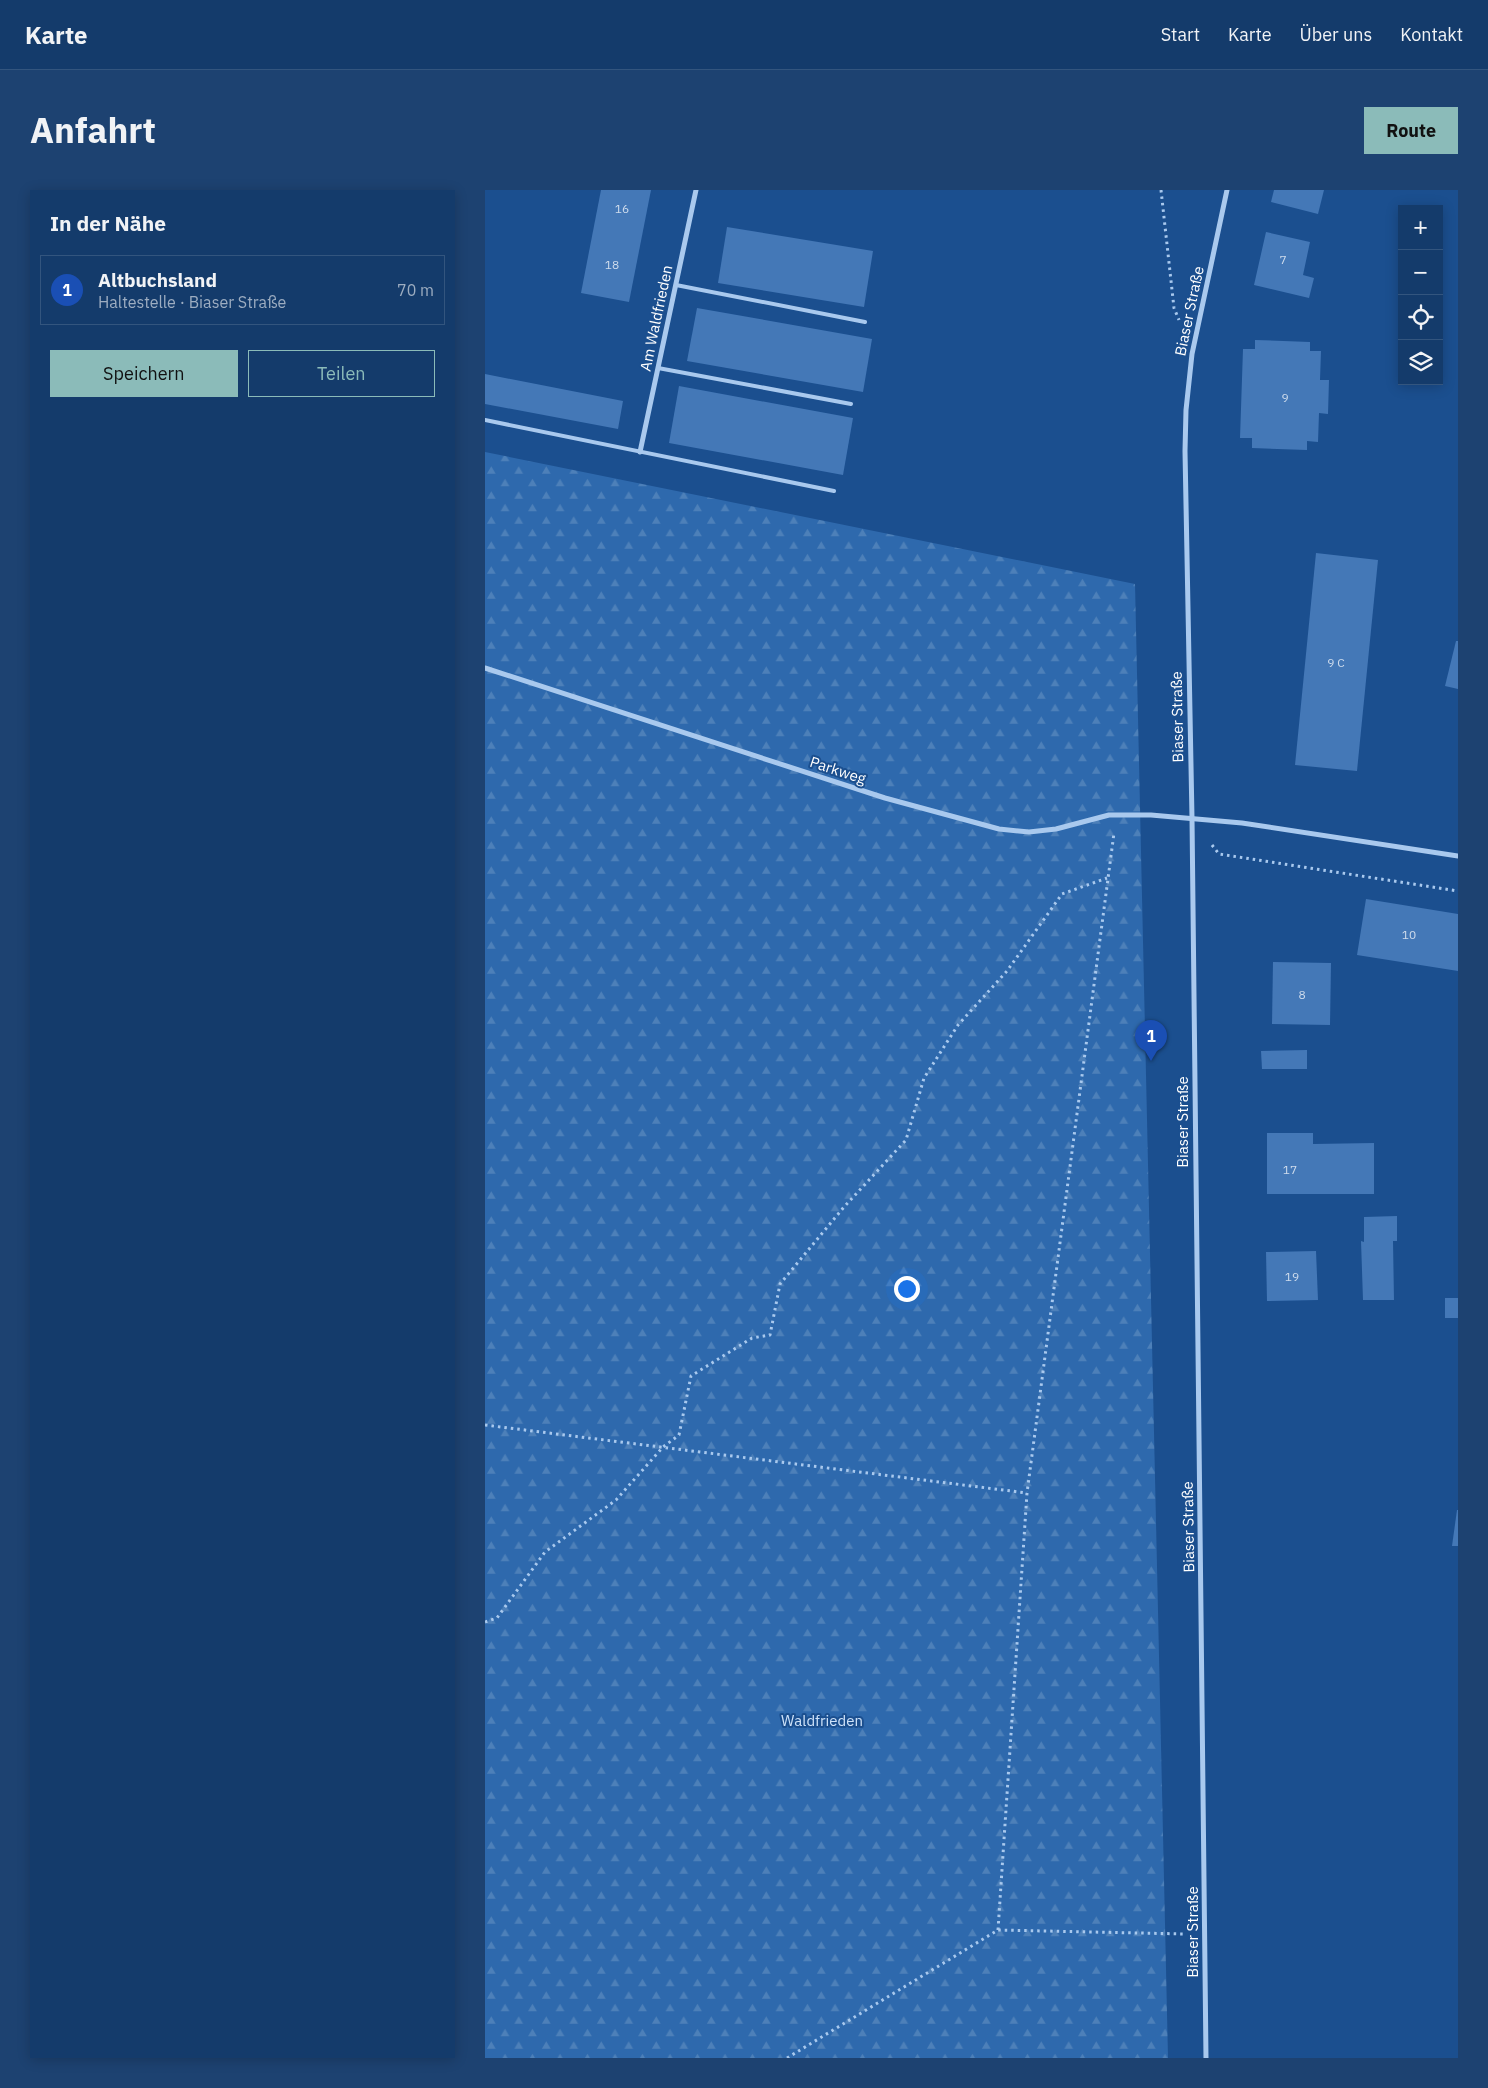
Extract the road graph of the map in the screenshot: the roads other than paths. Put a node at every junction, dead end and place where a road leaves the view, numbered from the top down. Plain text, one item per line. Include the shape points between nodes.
1 (696, 190) edge
2 (1227, 190) edge
3 (676, 285) junction
4 (865, 322) dead end
5 (658, 368) junction
6 (851, 404) dead end
7 (485, 420) edge
8 (640, 452) junction
9 (834, 491) dead end
10 (485, 668) edge
11 (1192, 818) junction
12 (1458, 856) edge
13 (1206, 2058) edge

1 - 3 street, Am Waldfrieden
2 - 11 street, Biaser Straße via 1192,354 1186,410
3 - 4 lane
3 - 5 street, Am Waldfrieden
5 - 6 lane
5 - 8 street, Am Waldfrieden
7 - 8 lane
8 - 9 lane
10 - 11 street, Parkweg via 885,798 999,829 1029,832 1056,829 1117,814
11 - 12 street, Parkweg
11 - 13 street, Biaser Straße

